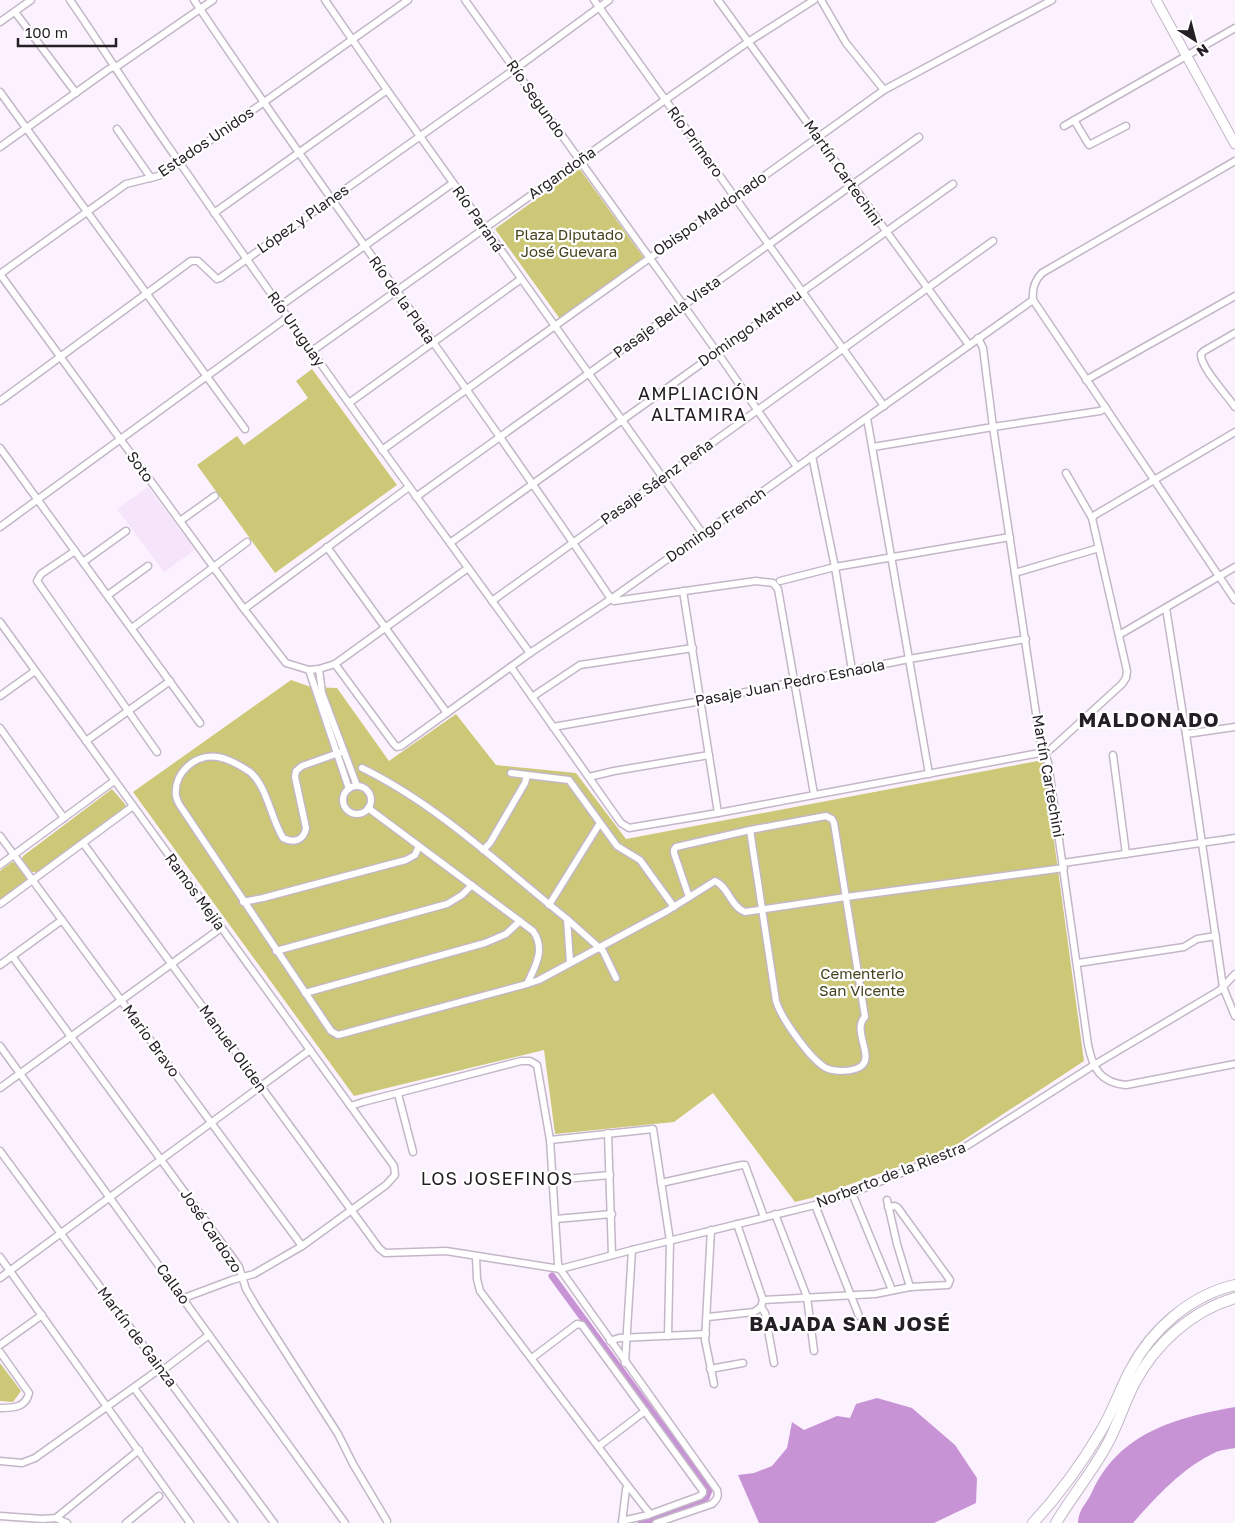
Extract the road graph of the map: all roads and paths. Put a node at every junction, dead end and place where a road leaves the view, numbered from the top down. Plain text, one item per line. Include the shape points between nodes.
1 (31, 0) edge
2 (70, 0) edge
3 (194, 0) edge
4 (213, 0) edge
5 (325, 0) edge
6 (408, 0) edge
7 (465, 0) edge
8 (594, 0) edge
9 (609, 0) edge
10 (718, 0) edge
11 (814, 0) edge
12 (821, 0) edge
13 (1052, 0) edge
14 (1156, 0) edge
15 (599, 8) junction
16 (200, 9) junction
17 (15, 12) junction
18 (0, 22) edge
19 (1235, 28) edge
20 (352, 40) junction
21 (748, 42) junction
22 (1186, 56) junction
23 (115, 67) junction
24 (515, 69) junction
25 (386, 90) junction
26 (884, 90) junction
27 (0, 92) edge
28 (76, 93) junction
29 (665, 100) junction
30 (264, 102) junction
31 (1074, 120) junction
32 (1064, 126) dead end
33 (1126, 126) dead end
34 (26, 128) junction
35 (117, 129) dead end
36 (420, 136) junction
37 (819, 137) junction
38 (919, 137) dead end
39 (1235, 144) edge
40 (0, 147) edge
41 (299, 152) junction
42 (580, 161) junction
43 (1235, 161) edge
44 (179, 162) junction
45 (151, 178) junction
46 (453, 183) junction
47 (953, 184) dead end
48 (852, 185) junction
49 (735, 197) junction
50 (332, 199) junction
51 (214, 212) junction
52 (87, 213) junction
53 (484, 228) junction
54 (886, 232) junction
55 (993, 241) dead end
56 (768, 244) junction
57 (365, 246) junction
58 (650, 258) junction
59 (247, 259) junction
60 (0, 274) edge
61 (521, 279) junction
62 (926, 288) junction
63 (396, 291) junction
64 (802, 291) junction
65 (146, 294) junction
66 (1235, 296) edge
67 (1033, 300) junction
68 (280, 306) junction
69 (684, 306) junction
70 (288, 317) junction
71 (554, 325) junction
72 (1235, 333) edge
73 (978, 338) junction
74 (433, 343) junction
75 (969, 345) junction
76 (842, 348) junction
77 (312, 351) junction
78 (717, 352) junction
79 (60, 357) junction
80 (589, 373) junction
81 (207, 377) junction
82 (1086, 380) junction
83 (466, 390) junction
84 (0, 401) edge
85 (349, 403) junction
86 (884, 406) junction
87 (1235, 407) edge
88 (1106, 408) junction
89 (757, 410) junction
90 (867, 418) junction
91 (622, 419) junction
92 (993, 427) junction
93 (245, 430) dead end
94 (1235, 432) edge
95 (500, 437) junction
96 (120, 439) junction
97 (873, 447) junction
98 (0, 448) edge
99 (382, 450) junction
100 (812, 456) junction
101 (797, 467) junction
102 (1066, 473) dead end
103 (664, 478) junction
104 (1156, 480) junction
105 (532, 483) junction
106 (409, 487) junction
107 (215, 496) dead end
108 (416, 497) junction
109 (37, 500) junction
110 (1092, 518) junction
111 (180, 521) junction
112 (0, 527) edge
113 (126, 531) dead end
114 (703, 534) junction
115 (1010, 537) junction
116 (248, 542) dead end
117 (450, 543) junction
118 (573, 543) junction
119 (327, 547) junction
120 (1099, 548) junction
121 (74, 550) junction
122 (892, 558) junction
123 (83, 562) junction
124 (148, 566) dead end
125 (1235, 566) edge
126 (214, 568) junction
127 (468, 568) junction
128 (835, 568) junction
129 (1015, 573) junction
130 (1219, 576) junction
131 (777, 582) junction
132 (683, 592) junction
133 (108, 595) junction
134 (610, 599) junction
135 (1235, 600) edge
136 (492, 601) junction
137 (1166, 608) junction
138 (244, 609) junction
139 (0, 622) edge
140 (132, 628) junction
141 (386, 628) junction
142 (1119, 635) junction
143 (1026, 638) junction
144 (693, 648) junction
145 (530, 653) junction
146 (909, 659) junction
147 (335, 664) junction
148 (510, 667) junction
149 (308, 670) junction
150 (318, 670) junction
151 (852, 670) junction
152 (34, 671) junction
153 (170, 681) junction
154 (795, 682) junction
155 (0, 696) edge
156 (532, 697) junction
157 (701, 701) junction
158 (127, 711) junction
159 (447, 713) junction
160 (200, 723) dead end
161 (553, 727) junction
162 (1235, 727) edge
163 (0, 728) edge
164 (1186, 734) junction
165 (86, 741) junction
166 (344, 751) junction
167 (157, 752) dead end
168 (1045, 752) junction
169 (336, 753) junction
170 (709, 755) junction
171 (1113, 755) dead end
172 (362, 768) dead end
173 (511, 773) dead end
174 (929, 774) junction
175 (527, 775) junction
176 (589, 777) junction
177 (114, 781) junction
178 (357, 786) junction
179 (349, 789) junction
180 (814, 794) junction
181 (133, 806) junction
182 (368, 808) junction
183 (718, 813) junction
184 (64, 818) junction
185 (600, 823) junction
186 (750, 830) junction
187 (0, 836) edge
188 (1235, 838) edge
189 (1202, 842) junction
190 (83, 843) junction
191 (419, 846) junction
192 (483, 850) junction
193 (1126, 854) junction
194 (14, 855) junction
195 (0, 865) edge
196 (1064, 866) junction
197 (33, 880) junction
198 (472, 885) junction
199 (846, 896) junction
200 (689, 897) junction
201 (243, 902) junction
202 (0, 904) edge
203 (549, 905) junction
204 (674, 907) junction
205 (763, 910) junction
206 (566, 919) junction
207 (62, 920) junction
208 (520, 921) junction
209 (221, 928) junction
210 (1216, 936) junction
211 (599, 947) junction
212 (276, 951) junction
213 (12, 956) junction
214 (570, 962) junction
215 (1078, 962) junction
216 (171, 964) junction
217 (0, 965) edge
218 (1235, 974) edge
219 (616, 978) dead end
220 (527, 984) junction
221 (1223, 987) junction
222 (305, 993) junction
223 (121, 1000) junction
224 (1235, 1016) edge
225 (72, 1037) junction
226 (0, 1046) edge
227 (310, 1050) junction
228 (1235, 1064) edge
229 (1094, 1065) junction
230 (20, 1073) junction
231 (261, 1087) junction
232 (0, 1088) edge
233 (398, 1094) junction
234 (352, 1106) junction
235 (212, 1124) junction
236 (608, 1133) junction
237 (550, 1140) junction
238 (0, 1151) edge
239 (413, 1152) dead end
240 (161, 1160) junction
241 (610, 1174) junction
242 (553, 1180) junction
243 (661, 1183) junction
244 (852, 1193) junction
245 (110, 1197) junction
246 (815, 1205) junction
247 (352, 1210) junction
248 (612, 1214) junction
249 (775, 1214) junction
250 (764, 1217) junction
251 (556, 1220) junction
252 (737, 1224) junction
253 (711, 1230) junction
254 (60, 1234) junction
255 (670, 1241) junction
256 (302, 1246) junction
257 (632, 1250) junction
258 (385, 1253) joint
259 (612, 1255) junction
260 (0, 1256) edge
261 (476, 1257) junction
262 (560, 1269) junction
263 (10, 1271) junction
264 (0, 1278) edge
265 (243, 1278) junction
266 (1235, 1285) edge
267 (910, 1287) junction
268 (892, 1290) junction
269 (850, 1294) junction
270 (807, 1297) junction
271 (184, 1298) junction
272 (1235, 1298) edge
273 (762, 1303) junction
274 (42, 1315) junction
275 (859, 1316) dead end
276 (708, 1317) junction
277 (706, 1334) junction
278 (209, 1335) junction
279 (668, 1336) junction
280 (628, 1337) junction
281 (610, 1340) junction
282 (0, 1345) edge
283 (814, 1351) dead end
284 (0, 1352) edge
285 (532, 1358) junction
286 (625, 1363) junction
287 (743, 1363) dead end
288 (774, 1363) dead end
289 (710, 1369) junction
290 (161, 1370) junction
291 (714, 1384) dead end
292 (134, 1388) junction
293 (107, 1407) junction
294 (0, 1408) edge
295 (644, 1411) junction
296 (599, 1446) junction
297 (139, 1450) junction
298 (0, 1461) edge
299 (628, 1486) junction
300 (159, 1496) dead end
301 (650, 1514) junction
302 (0, 1516) edge
303 (56, 1518) junction
304 (387, 1521) dead end
305 (622, 1522) edge
306 (66, 1523) edge
307 (126, 1523) edge
308 (190, 1523) edge
309 (234, 1523) edge
310 (274, 1523) edge
311 (345, 1523) edge
312 (656, 1523) edge
313 (1034, 1523) edge
314 (1056, 1523) edge

1 - 17 street
2 - 23 street, Río Uruguay
3 - 16 street, Río de la Plata
4 - 16 street
5 - 20 street, Río Paraná
6 - 20 street, Estados Unidos
7 - 24 street, Río Segundo
8 - 15 street, Río Primero
9 - 15 street, López y Planes
10 - 21 street, Martín Cartechini
11 - 21 street, Argandoña
12 - 26 street via 846,43
13 - 26 street, Obispo Maldonado
14 - 22 street
15 - 24 street, López y Planes
15 - 29 street, Río Primero
16 - 23 street
16 - 30 street, Río de la Plata
17 - 18 street
17 - 28 street
19 - 22 street
20 - 25 street, Río Paraná
20 - 30 street, Estados Unidos
21 - 29 street, Argandoña
21 - 37 street, Martín Cartechini
22 - 31 street
22 - 39 street
23 - 28 street
23 - 44 street, Río Uruguay
24 - 36 street, López y Planes
24 - 42 street, Río Segundo
25 - 36 street, Río Paraná
25 - 41 street
26 - 37 street, Obispo Maldonado
27 - 34 street
28 - 34 street
29 - 42 street, Argandoña
29 - 49 street, Río Primero
30 - 41 street, Río de la Plata
30 - 44 street, Estados Unidos
31 - 32 street
31 - 33 street via 1090,144
34 - 40 street
34 - 52 street
35 - 45 street
36 - 46 street, Río Paraná
36 - 50 street, López y Planes
37 - 48 street, Martín Cartechini
37 - 49 street, Obispo Maldonado
38 - 48 street, Pasaje Bella Vista
41 - 50 street, Río de la Plata
41 - 51 street
42 - 53 street, Argandoña
42 - 58 street, Río Segundo
43 - 67 street via 1042,273 1035,281
44 - 45 street, Estados Unidos
44 - 51 street, Río Uruguay
45 - 52 street, Estados Unidos via 126,184
46 - 53 street, Río Paraná
46 - 57 street
47 - 54 street, Domingo Matheu
48 - 54 street, Martín Cartechini
48 - 56 street, Pasaje Bella Vista
49 - 56 street, Río Primero
49 - 58 street, Obispo Maldonado
50 - 57 street, Río de la Plata
50 - 59 street, López y Planes
51 - 59 street, Río Uruguay
52 - 60 street, Estados Unidos
52 - 65 street
53 - 61 street, Río Paraná
53 - 63 street, Argandoña
54 - 62 street, Martín Cartechini
54 - 64 street, Domingo Matheu
55 - 62 street, Pasaje Sáenz Peña
56 - 64 street, Río Primero
56 - 69 street, Pasaje Bella Vista
57 - 63 street, Río de la Plata
57 - 68 street
58 - 69 street, Río Segundo
58 - 71 street, Obispo Maldonado
59 - 65 street, López y Planes via 217,279 198,261 191,261
59 - 68 street, Río Uruguay
60 - 79 street, Soto
61 - 71 street, Río Paraná
61 - 74 street
62 - 75 street, Martín Cartechini
62 - 76 street, Pasaje Sáenz Peña
63 - 74 street, Río de la Plata
63 - 77 street, Argandoña
64 - 76 street, Río Primero
64 - 78 street, Domingo Matheu
65 - 79 street, López y Planes
65 - 81 street
66 - 82 street
67 - 73 street, Domingo French
67 - 82 street
68 - 70 street, Río Uruguay
69 - 78 street, Río Segundo
69 - 80 street, Pasaje Bella Vista
70 - 77 street, Río Uruguay
70 - 81 street
71 - 80 street, Río Paraná
71 - 83 street, Obispo Maldonado
72 - 87 street via 1204,351 1200,359
73 - 75 street, Domingo French
73 - 92 street, Martín Cartechini via 983,348
74 - 83 street, Río de la Plata
74 - 85 street
75 - 86 street, Domingo French
76 - 86 street, Río Primero
76 - 89 street, Pasaje Sáenz Peña
77 - 85 street, Río Uruguay
78 - 89 street, Río Segundo
78 - 91 street, Domingo Matheu
79 - 84 street, López y Planes
79 - 96 street, Soto
80 - 91 street, Río Paraná
80 - 95 street, Pasaje Bella Vista
81 - 93 street
81 - 96 street
82 - 88 street
83 - 95 street, Río de la Plata
83 - 99 street, Obispo Maldonado
85 - 99 street, Río Uruguay
86 - 90 street, Domingo French
88 - 92 street
88 - 104 street
89 - 101 street, Río Segundo
89 - 103 street, Pasaje Sáenz Peña
90 - 97 street
90 - 100 street, Domingo French
91 - 103 street, Río Paraná
91 - 105 street, Domingo Matheu
92 - 97 street
92 - 115 street, Martín Cartechini
94 - 104 street
95 - 105 street, Río de la Plata
95 - 108 street, Pasaje Bella Vista
96 - 109 street
96 - 111 street, Soto
97 - 122 street
98 - 109 street
99 - 106 street, Río Uruguay
100 - 101 street, Domingo French
100 - 128 street
101 - 114 street, Domingo French
102 - 110 street
103 - 114 street, Río Paraná
103 - 118 street, Pasaje Sáenz Peña
104 - 110 street
104 - 130 street
105 - 117 street, Domingo Matheu
105 - 118 street, Río de la Plata
106 - 108 street, Río Uruguay
106 - 119 street
107 - 111 street
108 - 117 street, Río Uruguay
109 - 112 street
109 - 121 street
110 - 120 street
111 - 126 street, Soto
113 - 123 street
114 - 134 street, Domingo French
115 - 122 street
115 - 129 street, Martín Cartechini
116 - 126 street
117 - 127 street, Río Uruguay
118 - 134 street, Río de la Plata
118 - 136 street, Pasaje Sáenz Peña
119 - 138 street
119 - 141 street
120 - 129 street
120 - 142 street
121 - 123 street
121 - 158 street via 41,574 37,581
122 - 128 street
122 - 146 street
123 - 133 street
124 - 133 street
125 - 130 street
126 - 138 street, Soto
126 - 140 street
127 - 136 street, Río Uruguay
127 - 141 street
128 - 131 street
128 - 151 street
129 - 143 street, Martín Cartechini
130 - 135 street
130 - 137 street
131 - 132 street via 756,581
131 - 154 street
132 - 134 street
132 - 144 street
133 - 140 street
134 - 145 street, Domingo French
136 - 145 street, Río Uruguay
137 - 142 street
137 - 164 street
138 - 149 street, Soto via 281,659 294,667
139 - 152 street, Ramos Mejía
140 - 153 street
141 - 147 street
141 - 159 street
142 - 168 street via 1126,678
143 - 146 street, Pasaje Juan Pedro Esnaola
143 - 168 street, Martín Cartechini via 1040,740
144 - 156 street via 580,665
144 - 157 street
145 - 148 street, Domingo French
146 - 151 street, Pasaje Juan Pedro Esnaola
146 - 174 street
147 - 150 street
147 - 159 street, Domingo French via 397,747
148 - 156 street
148 - 159 street, Domingo French
149 - 150 street
149 - 169 street
150 - 166 street via 322,693
151 - 154 street, Pasaje Juan Pedro Esnaola
152 - 155 street
152 - 165 street, Ramos Mejía
153 - 158 street
153 - 160 street
154 - 157 street, Pasaje Juan Pedro Esnaola
154 - 180 street
156 - 161 street
157 - 161 street, Pasaje Juan Pedro Esnaola
157 - 170 street
158 - 165 street
158 - 167 street
161 - 176 street
162 - 164 street
163 - 184 street
164 - 189 street
165 - 177 street, Ramos Mejía
166 - 169 street
166 - 178 street
168 - 174 street
168 - 196 street, Martín Cartechini
169 - 179 street
169 - 201 street via 296,771 306,828 297,841 283,838 256,778 235,763 220,757 206,758 187,767 180,775 176,790 178,801
170 - 176 street
170 - 183 street
171 - 193 street
172 - 192 street via 396,785
173 - 175 street
174 - 180 street
175 - 185 street via 569,780
175 - 192 street
176 - 183 street via 627,827
177 - 181 street, Ramos Mejía
177 - 184 street
178 - 179 street
178 - 182 street via 368,792
179 - 182 street via 343,801 347,810 360,813
180 - 183 street
181 - 190 street
181 - 209 street, Ramos Mejía
182 - 191 street
184 - 194 street
185 - 203 street
185 - 204 street via 619,848 640,860
186 - 199 street via 829,817 834,822
186 - 200 street via 676,847 674,854
186 - 205 street
187 - 194 street, Mario Bravo
188 - 189 street
189 - 193 street
189 - 210 street
190 - 197 street
190 - 216 street, Manuel Oliden
191 - 198 street
191 - 201 street via 406,860
192 - 203 street
193 - 196 street
194 - 195 street
194 - 197 street, Mario Bravo
196 - 199 street
196 - 215 street, Martín Cartechini
197 - 202 street
197 - 207 street, Mario Bravo
198 - 208 street
198 - 212 street via 447,904
199 - 205 street
199 - 205 street via 865,1017 860,1023 865,1060 859,1067 842,1071 819,1063 779,1012
200 - 204 street
200 - 205 street via 717,882 741,911
201 - 212 street
203 - 206 street
204 - 211 street
206 - 211 street
206 - 214 street
207 - 213 street
207 - 223 street, Mario Bravo
208 - 220 street via 535,934 539,949 538,960
208 - 222 street via 506,934 485,944
209 - 216 street
209 - 227 street, Ramos Mejía
210 - 215 street via 1197,939 1184,947
210 - 221 street
211 - 214 street
211 - 219 street
212 - 222 street
213 - 217 street
213 - 225 street, José Cardozo
214 - 220 street
215 - 229 street, Martín Cartechini via 1088,1045
216 - 223 street
216 - 231 street, Manuel Oliden
218 - 221 street, Norberto de la Riestra
220 - 222 street via 338,1035 331,1031
221 - 224 street
221 - 229 street, Norberto de la Riestra
223 - 225 street
223 - 235 street, Mario Bravo
225 - 230 street
225 - 240 street, José Cardozo
226 - 230 street, Callao
227 - 231 street
227 - 234 street, Ramos Mejía
228 - 229 street, Martín Cartechini via 1126,1085 1106,1080
229 - 244 street, Norberto de la Riestra via 965,1147
230 - 232 street
230 - 245 street, Callao
231 - 235 street
231 - 247 street, Manuel Oliden
233 - 234 street
233 - 237 street via 530,1061 537,1065
233 - 239 street
234 - 247 street, Ramos Mejía via 395,1170 391,1180
235 - 240 street
235 - 256 street, Mario Bravo
236 - 237 street
236 - 241 street
236 - 243 street via 653,1129
237 - 242 street
238 - 254 street, Martín de Gainza
240 - 245 street
240 - 265 street, José Cardozo via 235,1261
241 - 242 street
241 - 248 street
242 - 251 street
243 - 250 street via 742,1164
243 - 255 street
244 - 246 street, Norberto de la Riestra
244 - 268 street
245 - 254 street
245 - 271 street, Callao
246 - 249 street, Norberto de la Riestra
246 - 269 street
247 - 256 street
247 - 258 street, Manuel Oliden
248 - 251 street
248 - 259 street
249 - 250 street, Norberto de la Riestra
249 - 270 street
250 - 252 street, Norberto de la Riestra
251 - 262 street
252 - 253 street, Norberto de la Riestra
252 - 273 street
253 - 255 street, Norberto de la Riestra
253 - 276 street
254 - 263 street
254 - 290 street, Martín de Gainza
255 - 257 street, Norberto de la Riestra
255 - 279 street
256 - 265 street
257 - 259 street, Norberto de la Riestra
257 - 280 street
258 - 261 street, Norberto de la Riestra via 437,1250
259 - 262 street, Norberto de la Riestra
260 - 263 street
261 - 262 street, Norberto de la Riestra
261 - 285 street via 480,1291
262 - 281 street
263 - 264 street
263 - 274 street
265 - 271 street
265 - 304 street, José Cardozo via 256,1306 338,1434
266 - 313 main road via 1211,1293 1184,1308 1147,1344 1132,1366 1095,1441
267 - 267 street via 945,1286 950,1280 898,1208 887,1203
267 - 268 street
268 - 269 street
269 - 270 street
269 - 275 street
270 - 273 street
270 - 283 street
271 - 278 street, Callao
272 - 314 main road via 1193,1317 1149,1360 1107,1444
273 - 276 street via 754,1312
273 - 288 street
274 - 282 street
274 - 293 street
276 - 277 street
277 - 279 street
277 - 289 street
278 - 290 street
278 - 311 street, Callao
279 - 280 street
280 - 281 street
280 - 286 street
281 - 286 street
284 - 294 street via 28,1393 22,1405
285 - 295 street via 579,1324
285 - 296 street
286 - 312 street via 718,1495 712,1504
287 - 289 street
289 - 291 street
290 - 292 street
290 - 310 street, Martín de Gainza
292 - 293 street
292 - 309 street
293 - 297 street
293 - 298 street via 29,1461
295 - 296 street
295 - 301 street via 703,1493
296 - 299 street
297 - 303 street
297 - 308 street
299 - 301 street
299 - 305 street
300 - 307 street
301 - 305 street
302 - 303 street
303 - 306 street

